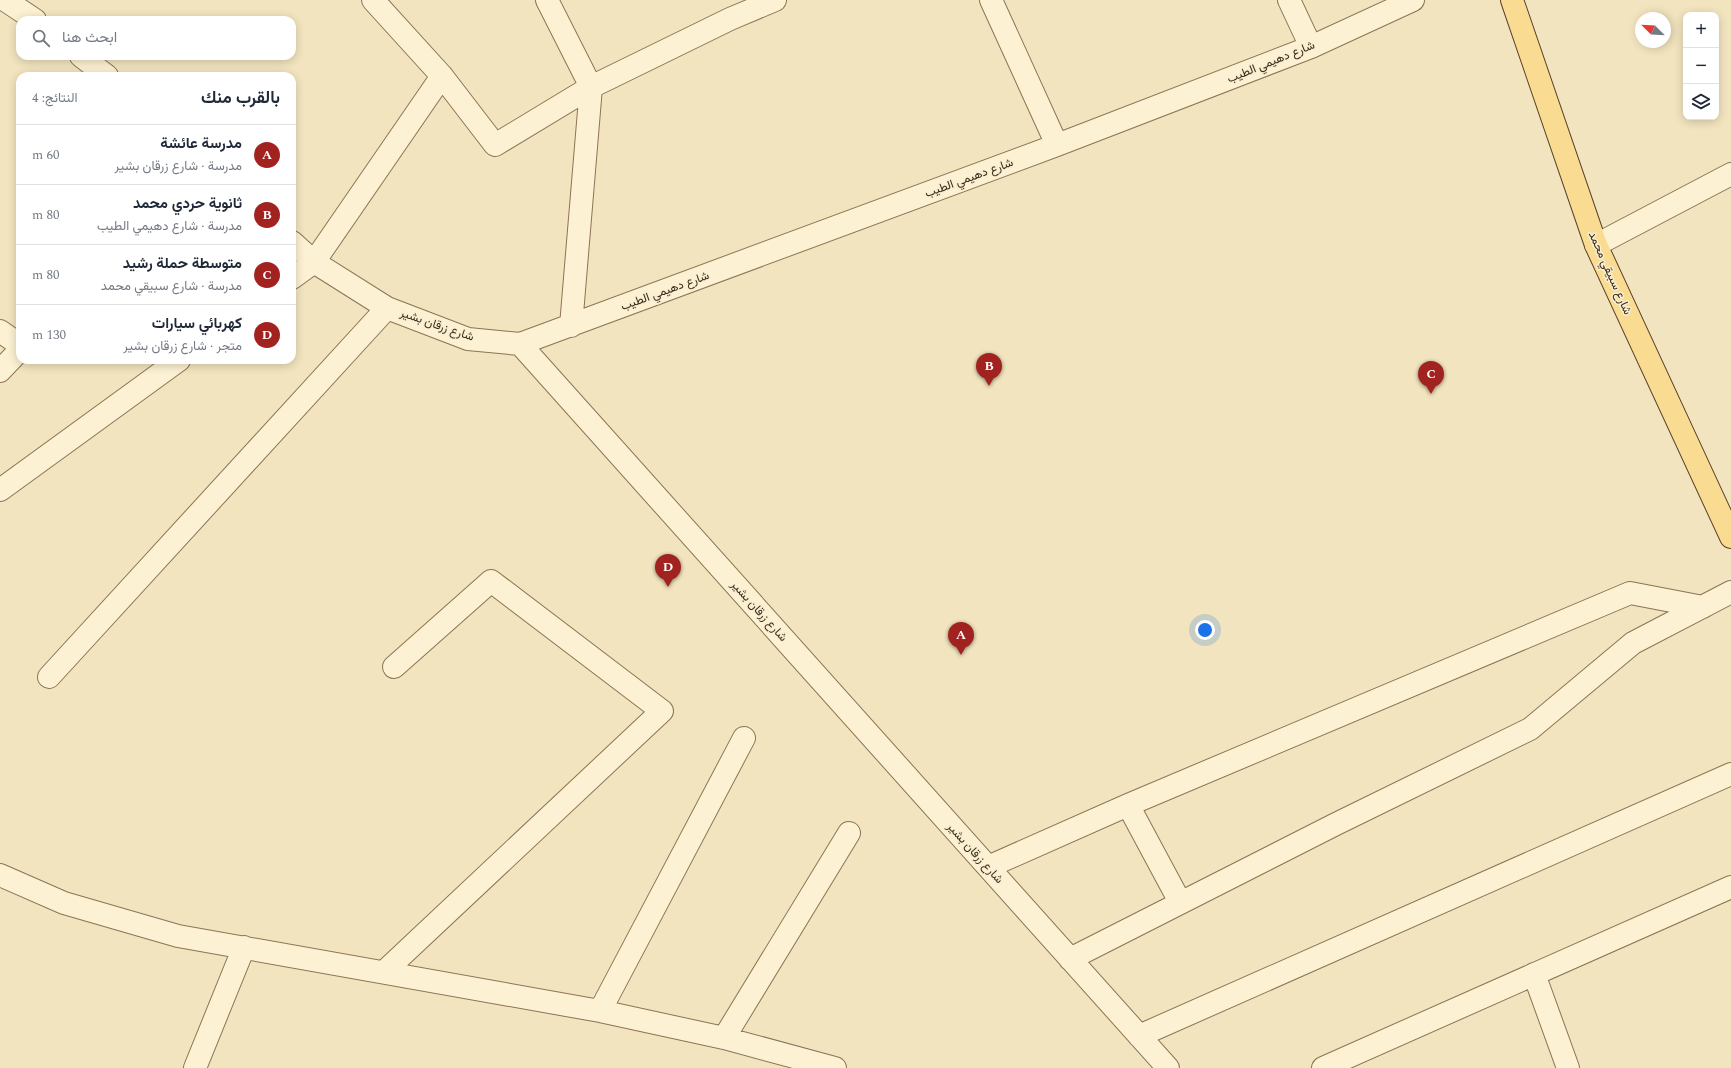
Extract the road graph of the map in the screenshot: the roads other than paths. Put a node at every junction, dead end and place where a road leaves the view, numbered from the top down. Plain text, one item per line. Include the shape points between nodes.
1 (5, 0) edge
2 (373, 0) edge
3 (547, 0) edge
4 (775, 0) edge
5 (991, 0) edge
6 (1289, 0) edge
7 (1413, 0) edge
8 (1512, 0) edge
9 (29, 16) edge
10 (1311, 47) junction
11 (86, 60) edge
12 (102, 72) edge
13 (442, 76) junction
14 (591, 87) junction
15 (1057, 145) junction
16 (1731, 174) edge
17 (1596, 245) junction
18 (296, 246) edge
19 (314, 262) junction
20 (296, 275) edge
21 (387, 308) junction
22 (571, 326) junction
23 (0, 331) edge
24 (16, 342) edge
25 (520, 344) junction
26 (16, 354) edge
27 (173, 364) edge
28 (0, 371) edge
29 (0, 490) edge
30 (1731, 537) edge
31 (1731, 592) edge
32 (1702, 607) junction
33 (394, 667) dead end
34 (49, 677) dead end
35 (744, 738) dead end
36 (1731, 774) edge
37 (1128, 806) junction
38 (849, 833) dead end
39 (988, 867) junction
40 (0, 875) edge
41 (1731, 887) edge
42 (1180, 902) junction
43 (244, 947) junction
44 (1070, 958) junction
45 (384, 972) junction
46 (1534, 974) junction
47 (600, 1011) junction
48 (1139, 1036) junction
49 (724, 1038) junction
50 (195, 1068) edge
51 (835, 1068) edge
52 (1168, 1068) edge
53 (1323, 1068) edge
54 (1568, 1068) edge

1 - 9 street
2 - 13 street
3 - 14 street
4 - 14 street via 730,19
5 - 15 street
6 - 10 street
7 - 10 street, شارع دهيمي الطيب
8 - 17 main road, شارع سبيقي محمد
10 - 15 street, شارع دهيمي الطيب
11 - 12 street
13 - 14 street via 495,145
13 - 19 street
14 - 22 street
15 - 22 street, شارع دهيمي الطيب
16 - 17 street
17 - 30 main road, شارع سبيقي محمد
18 - 19 street, شارع زرقان بشير
19 - 20 street
19 - 21 street, شارع زرقان بشير
21 - 25 street, شارع زرقان بشير via 468,339
21 - 34 street
22 - 25 street, شارع دهيمي الطيب
23 - 24 street
25 - 39 street, شارع زرقان بشير
26 - 28 street
27 - 29 street
31 - 32 street
32 - 37 street via 1630,593
32 - 42 street via 1633,643 1530,729
33 - 45 street via 491,580 662,711
35 - 47 street
36 - 48 street
37 - 39 street
37 - 42 street
38 - 49 street
39 - 44 street, شارع زرقان بشير
40 - 43 street via 64,903 178,936
41 - 46 street
42 - 44 street
43 - 45 street
43 - 50 street
44 - 48 street, شارع زرقان بشير
45 - 47 street
46 - 53 street
46 - 54 street
47 - 49 street
48 - 52 street, شارع زرقان بشير
49 - 51 street

